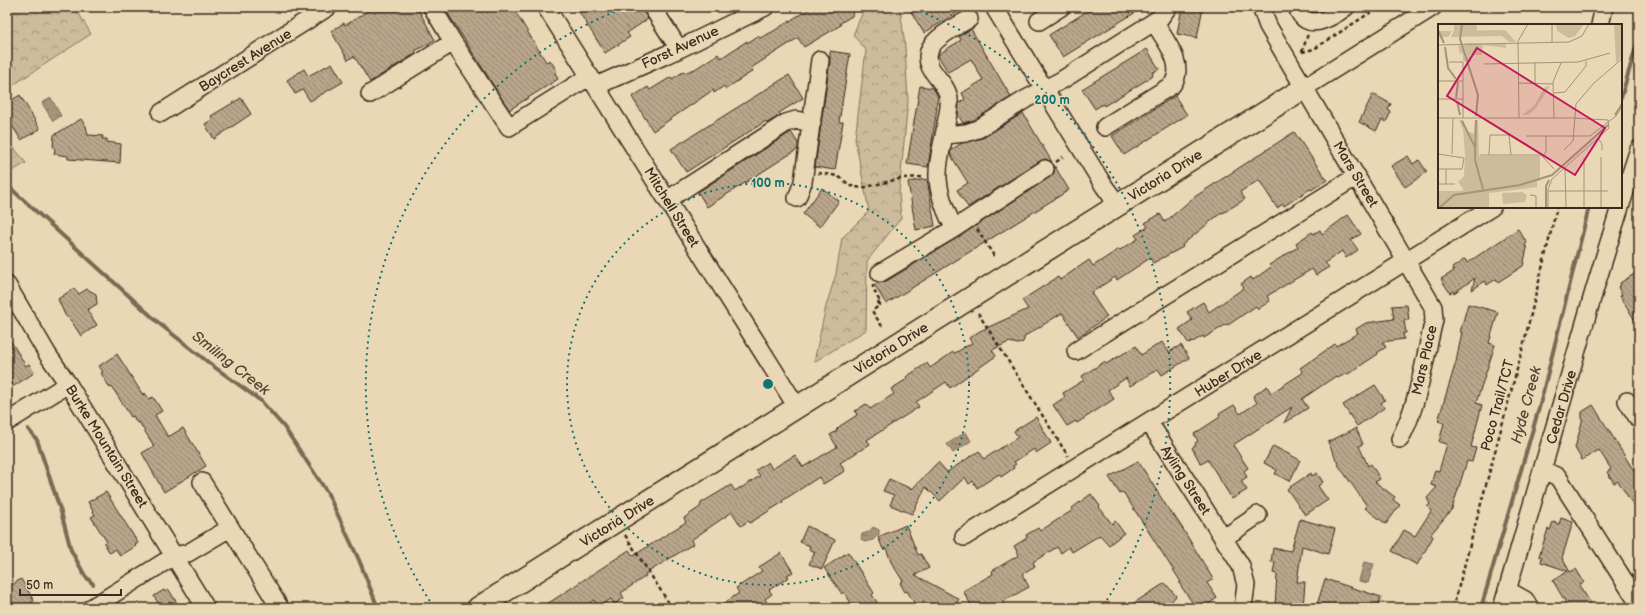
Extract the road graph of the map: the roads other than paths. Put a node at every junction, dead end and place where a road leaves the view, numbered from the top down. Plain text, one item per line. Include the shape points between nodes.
1 (328, 7) edge
2 (432, 7) edge
3 (546, 7) edge
4 (652, 7) edge
5 (994, 7) edge
6 (1061, 7) edge
7 (1168, 7) edge
8 (1261, 7) edge
9 (1297, 7) edge
10 (1346, 7) edge
11 (1433, 7) edge
12 (1604, 7) edge
13 (759, 8) edge
14 (969, 19) dead end
15 (1039, 21) dead end
16 (1154, 22) junction
17 (1600, 24) edge
18 (453, 42) junction
19 (679, 49) junction
20 (820, 60) dead end
21 (593, 81) junction
22 (1304, 88) junction
23 (1044, 89) junction
24 (370, 94) dead end
25 (161, 113) dead end
26 (812, 123) junction
27 (1105, 127) dead end
28 (945, 135) junction
29 (1639, 149) edge
30 (1045, 169) dead end
31 (1358, 176) junction
32 (797, 198) dead end
33 (667, 200) junction
34 (1622, 203) edge
35 (1118, 205) junction
36 (1490, 208) edge
37 (1620, 208) edge
38 (955, 228) junction
39 (1407, 260) junction
40 (876, 281) road end
41 (7, 284) edge
42 (1076, 351) dead end
43 (68, 384) junction
44 (1627, 401) dead end
45 (797, 407) junction
46 (1639, 420) edge
47 (7, 422) edge
48 (1149, 422) junction
49 (1400, 439) dead end
50 (1543, 470) junction
51 (202, 482) dead end
52 (1258, 515) dead end
53 (230, 528) junction
54 (964, 537) dead end
55 (1224, 538) junction
56 (174, 556) junction
57 (1507, 590) junction
58 (1639, 604) edge
59 (92, 608) edge
60 (206, 608) edge
61 (280, 608) edge
62 (478, 608) edge
63 (1243, 608) edge
64 (1502, 608) edge
65 (1530, 608) edge

1 - 25 street, Baycrest Avenue
2 - 18 street
3 - 21 street, Mitchell Street
4 - 19 street
5 - 23 street
6 - 15 street
7 - 16 street
8 - 22 street via 1268,26
9 - 10 street via 1302,16 1313,22 1329,19
11 - 22 street, Victoria Drive
12 - 17 street
13 - 19 street, Forst Avenue
14 - 28 street via 937,39 928,54 931,69 949,98
16 - 23 street
16 - 27 street via 1175,57 1177,72 1174,82
18 - 21 street, Forst Avenue via 509,127
18 - 24 street
19 - 21 street, Forst Avenue
20 - 26 street
21 - 33 street, Mitchell Street
22 - 31 street, Mars Street
22 - 35 main road, Victoria Drive
23 - 28 street via 973,132
23 - 35 street
26 - 32 street via 805,171
26 - 33 street via 796,120 786,123
28 - 38 street via 938,173 947,216
29 - 34 street, Cedar Drive
30 - 38 street
31 - 39 street, Mars Street
31 - 42 street
33 - 45 street, Mitchell Street
35 - 45 main road, Victoria Drive
36 - 39 street, Huber Drive
37 - 50 street, Cedar Drive
38 - 40 street
39 - 48 street, Huber Drive
39 - 49 street, Mars Place via 1432,303 1434,315 1414,407
41 - 43 street, Burke Mountain Street
43 - 47 street
43 - 56 street, Burke Mountain Street
44 - 46 street
45 - 62 main road, Victoria Drive
48 - 54 street, Huber Drive
48 - 55 street, Ayling Street
50 - 57 street, Cedar Drive
50 - 58 street via 1558,476
51 - 53 street
52 - 55 street
53 - 56 street via 188,553
53 - 61 street
55 - 63 street, Ayling Street via 1244,574 1246,590
56 - 59 street
56 - 60 street, Burke Mountain Street
57 - 64 street, Cedar Drive
57 - 65 street via 1525,600

